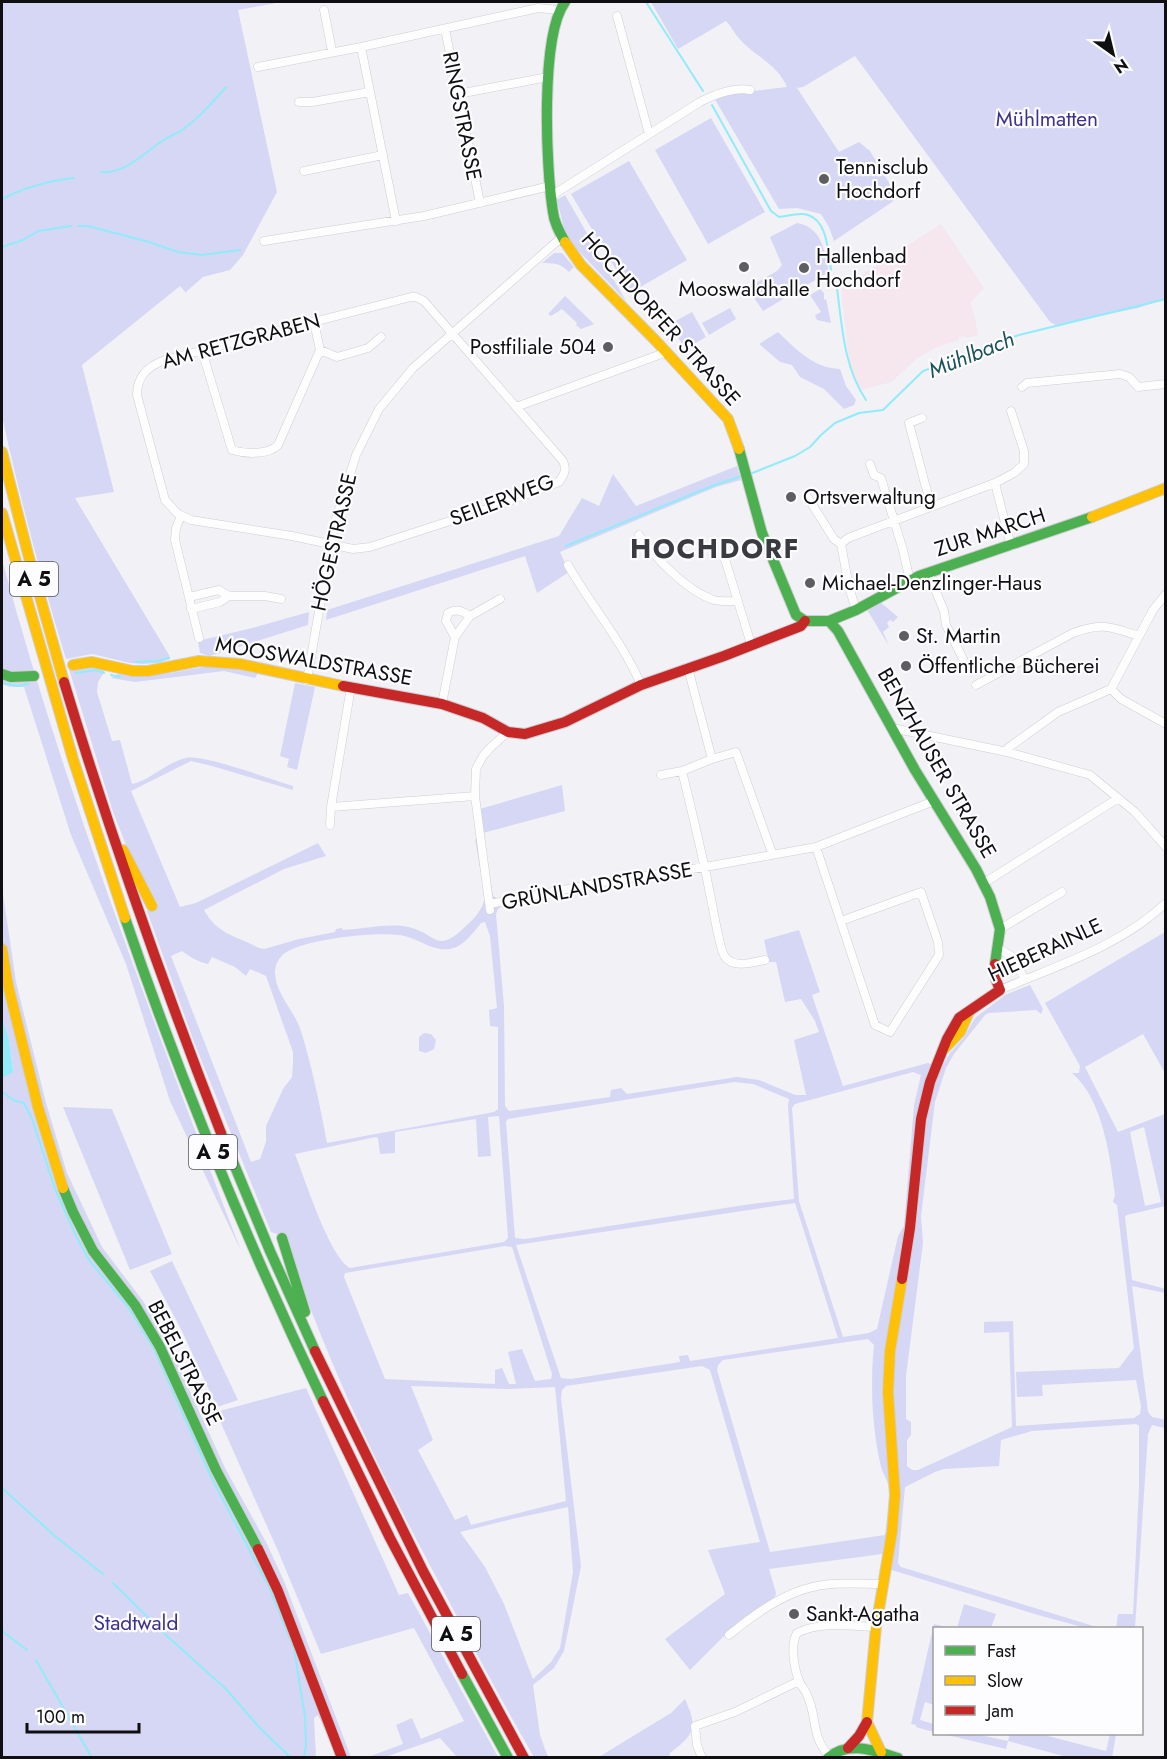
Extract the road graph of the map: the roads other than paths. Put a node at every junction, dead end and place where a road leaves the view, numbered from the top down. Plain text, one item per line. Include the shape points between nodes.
1 (562, 6) edge
2 (324, 10) dead end
3 (617, 16) dead end
4 (445, 28) junction
5 (361, 47) junction
6 (332, 51) junction
7 (258, 67) dead end
8 (548, 77) junction
9 (750, 90) dead end
10 (370, 92) junction
11 (458, 94) junction
12 (299, 102) dead end
13 (649, 134) junction
14 (383, 155) junction
15 (304, 171) dead end
16 (550, 191) junction
17 (480, 203) junction
18 (396, 221) junction
19 (562, 237) junction
20 (264, 241) dead end
21 (314, 322) junction
22 (452, 332) junction
23 (381, 336) dead end
24 (320, 350) junction
25 (202, 351) junction
26 (667, 352) junction
27 (1166, 384) edge
28 (1022, 387) dead end
29 (516, 407) junction
30 (1011, 411) dead end
31 (922, 418) dead end
32 (2, 452) edge
33 (870, 464) dead end
34 (995, 483) junction
35 (1166, 488) edge
36 (808, 498) dead end
37 (933, 506) junction
38 (2, 513) edge
39 (181, 516) junction
40 (894, 520) junction
41 (639, 535) dead end
42 (841, 544) junction
43 (330, 545) junction
44 (1011, 546) junction
45 (724, 556) dead end
46 (568, 565) dead end
47 (928, 572) junction
48 (910, 581) junction
49 (1166, 594) edge
50 (229, 596) junction
51 (189, 597) junction
52 (282, 599) dead end
53 (500, 599) dead end
54 (738, 601) junction
55 (191, 609) junction
56 (856, 610) junction
57 (470, 616) junction
58 (805, 621) junction
59 (829, 621) junction
60 (1139, 636) junction
61 (455, 637) junction
62 (199, 638) dead end
63 (751, 644) junction
64 (964, 661) dead end
65 (73, 665) dead end
66 (688, 669) junction
67 (2, 674) edge
68 (34, 676) dead end
69 (307, 680) junction
70 (640, 685) junction
71 (976, 685) dead end
72 (351, 687) junction
73 (1111, 689) junction
74 (442, 704) junction
75 (1166, 724) edge
76 (892, 728) junction
77 (508, 732) junction
78 (1007, 753) junction
79 (712, 759) junction
80 (682, 771) junction
81 (662, 775) dead end
82 (475, 796) junction
83 (1117, 798) junction
84 (934, 801) junction
85 (331, 807) junction
86 (330, 825) dead end
87 (112, 833) junction
88 (816, 846) junction
89 (1166, 847) edge
90 (772, 853) junction
91 (705, 867) junction
92 (984, 883) junction
93 (1062, 892) dead end
94 (1166, 903) edge
95 (152, 906) dead end
96 (841, 921) junction
97 (1000, 929) junction
98 (998, 948) junction
99 (2, 949) edge
100 (765, 960) dead end
101 (1025, 979) junction
102 (1000, 990) junction
103 (282, 1238) dead end
104 (309, 1335) junction
105 (883, 1584) junction
106 (876, 1627) junction
107 (729, 1635) dead end
108 (799, 1681) junction
109 (867, 1722) junction
110 (848, 1748) junction
111 (881, 1752) junction
112 (828, 1757) edge
113 (342, 1758) edge
114 (508, 1758) edge
115 (524, 1758) edge
116 (702, 1758) edge
117 (898, 1758) edge

1 - 4 street, RINGSTRASSE
1 - 8 main road, HOCHDORFER STRASSE via 553,30
2 - 6 street
3 - 13 street
4 - 5 street, RINGSTRASSE
4 - 11 street, RINGSTRASSE
5 - 6 street, RINGSTRASSE
5 - 10 street
6 - 7 street, RINGSTRASSE
8 - 11 street
8 - 16 main road, HOCHDORFER STRASSE
9 - 13 street, RINGSTRASSE via 741,88 713,96
10 - 12 street
10 - 14 street
11 - 17 street, RINGSTRASSE
13 - 16 street, RINGSTRASSE
14 - 15 street
14 - 18 street
16 - 17 street, RINGSTRASSE
16 - 19 main road, HOCHDORFER STRASSE via 553,215
17 - 18 street, RINGSTRASSE
18 - 20 street, RINGSTRASSE
19 - 22 street, HÖGESTRASSE
19 - 26 main road, HOCHDORFER STRASSE via 581,265
21 - 22 street, AM RETZGRABEN via 416,297
21 - 24 street
21 - 25 street, AM RETZGRABEN
22 - 29 street, SEILERWEG
22 - 43 street, HÖGESTRASSE via 412,368 379,409 354,460
23 - 24 street via 368,348 337,357
24 - 25 street via 278,445 243,454 232,450
25 - 39 street, AM RETZGRABEN via 154,364 141,377 137,391 165,500
26 - 29 street
26 - 58 main road, HOCHDORFER STRASSE via 728,419 762,533 789,602 796,615
27 - 28 street via 1138,387 1120,374 1027,383
29 - 43 street, SEILERWEG via 563,461 566,468 559,482 370,547
30 - 34 street via 1024,451 1024,464
31 - 37 street via 909,423
32 - 87 main road, A 5 via 38,591
33 - 40 street via 874,475 880,478
34 - 37 street
34 - 44 street
35 - 44 main road, ZUR MARCH
36 - 42 street
37 - 40 street
38 - 114 main road, A 5 via 75,769 169,1039 216,1159 346,1450 407,1574
39 - 43 street
39 - 51 street via 175,540
40 - 42 street
40 - 48 street
41 - 54 street via 654,554 699,593 717,601
42 - 56 street
43 - 69 street, HÖGESTRASSE
44 - 47 main road, ZUR MARCH
45 - 54 street
46 - 70 street via 626,655
47 - 48 main road, ZUR MARCH
47 - 64 street via 946,625
48 - 56 main road, ZUR MARCH
49 - 60 street
50 - 51 street via 219,590
50 - 52 street
50 - 55 street
51 - 55 street
53 - 57 street
54 - 63 street
55 - 62 street
56 - 59 main road, ZUR MARCH
57 - 61 street
57 - 61 street via 460,610 448,613 446,621
58 - 59 main road
58 - 63 main road, MOOSWALDSTRASSE via 801,626
59 - 76 main road, BENZHAUSER STRASSE
60 - 71 street via 1107,626 1087,628
60 - 73 street
61 - 74 street
63 - 66 main road, MOOSWALDSTRASSE
65 - 69 main road, MOOSWALDSTRASSE via 92,662 148,671 220,662
66 - 70 main road, MOOSWALDSTRASSE
66 - 79 street
67 - 68 main road
69 - 72 main road, MOOSWALDSTRASSE
70 - 77 main road, MOOSWALDSTRASSE via 540,731
72 - 74 main road, MOOSWALDSTRASSE
72 - 85 street
73 - 75 street via 1121,699
73 - 78 street via 1058,712 1008,748
74 - 77 main road, MOOSWALDSTRASSE via 483,718
76 - 78 street
76 - 84 main road, BENZHAUSER STRASSE
77 - 82 street via 483,756 476,769
78 - 83 street via 1089,775
79 - 80 street
79 - 90 street via 736,752
80 - 81 street
80 - 91 street
82 - 85 street
82 - 91 street, GRÜNLANDSTRASSE via 490,907 604,882
83 - 89 street
83 - 92 street
84 - 88 street, GRÜNLANDSTRASSE
84 - 92 main road, BENZHAUSER STRASSE
85 - 86 street
87 - 95 main road
87 - 104 main road, A 5 via 227,1147
88 - 90 street, GRÜNLANDSTRASSE
88 - 96 street
90 - 91 street, GRÜNLANDSTRASSE
91 - 100 street, GRÜNLANDSTRASSE via 725,957 742,964
92 - 97 main road, BENZHAUSER STRASSE
93 - 97 street
94 - 101 street, HIEBERAINLE via 1104,946
96 - 96 street via 875,1025 890,1032 939,955 921,892
97 - 98 main road, BENZHAUSER STRASSE
98 - 101 street via 1011,956
98 - 102 main road, BENZHAUSER STRASSE via 995,968
99 - 113 main road, BEBELSTRASSE via 38,1107 73,1212 93,1251 135,1305 160,1347 216,1470 278,1591
101 - 102 street, HIEBERAINLE
102 - 105 main road, HIEBERAINLE via 959,1018 924,1101 910,1228 890,1351 888,1392 896,1495
103 - 104 main road via 302,1298
104 - 115 main road, A 5 via 420,1565
105 - 106 main road, HIEBERAINLE
105 - 107 street via 830,1584 795,1593 757,1612
106 - 108 street via 826,1626 797,1633 793,1650
106 - 109 main road, HIEBERAINLE
108 - 112 street via 808,1696 820,1746
108 - 116 street via 735,1712 695,1726
109 - 110 main road
109 - 111 main road
110 - 111 main road
110 - 112 main road
111 - 117 main road

